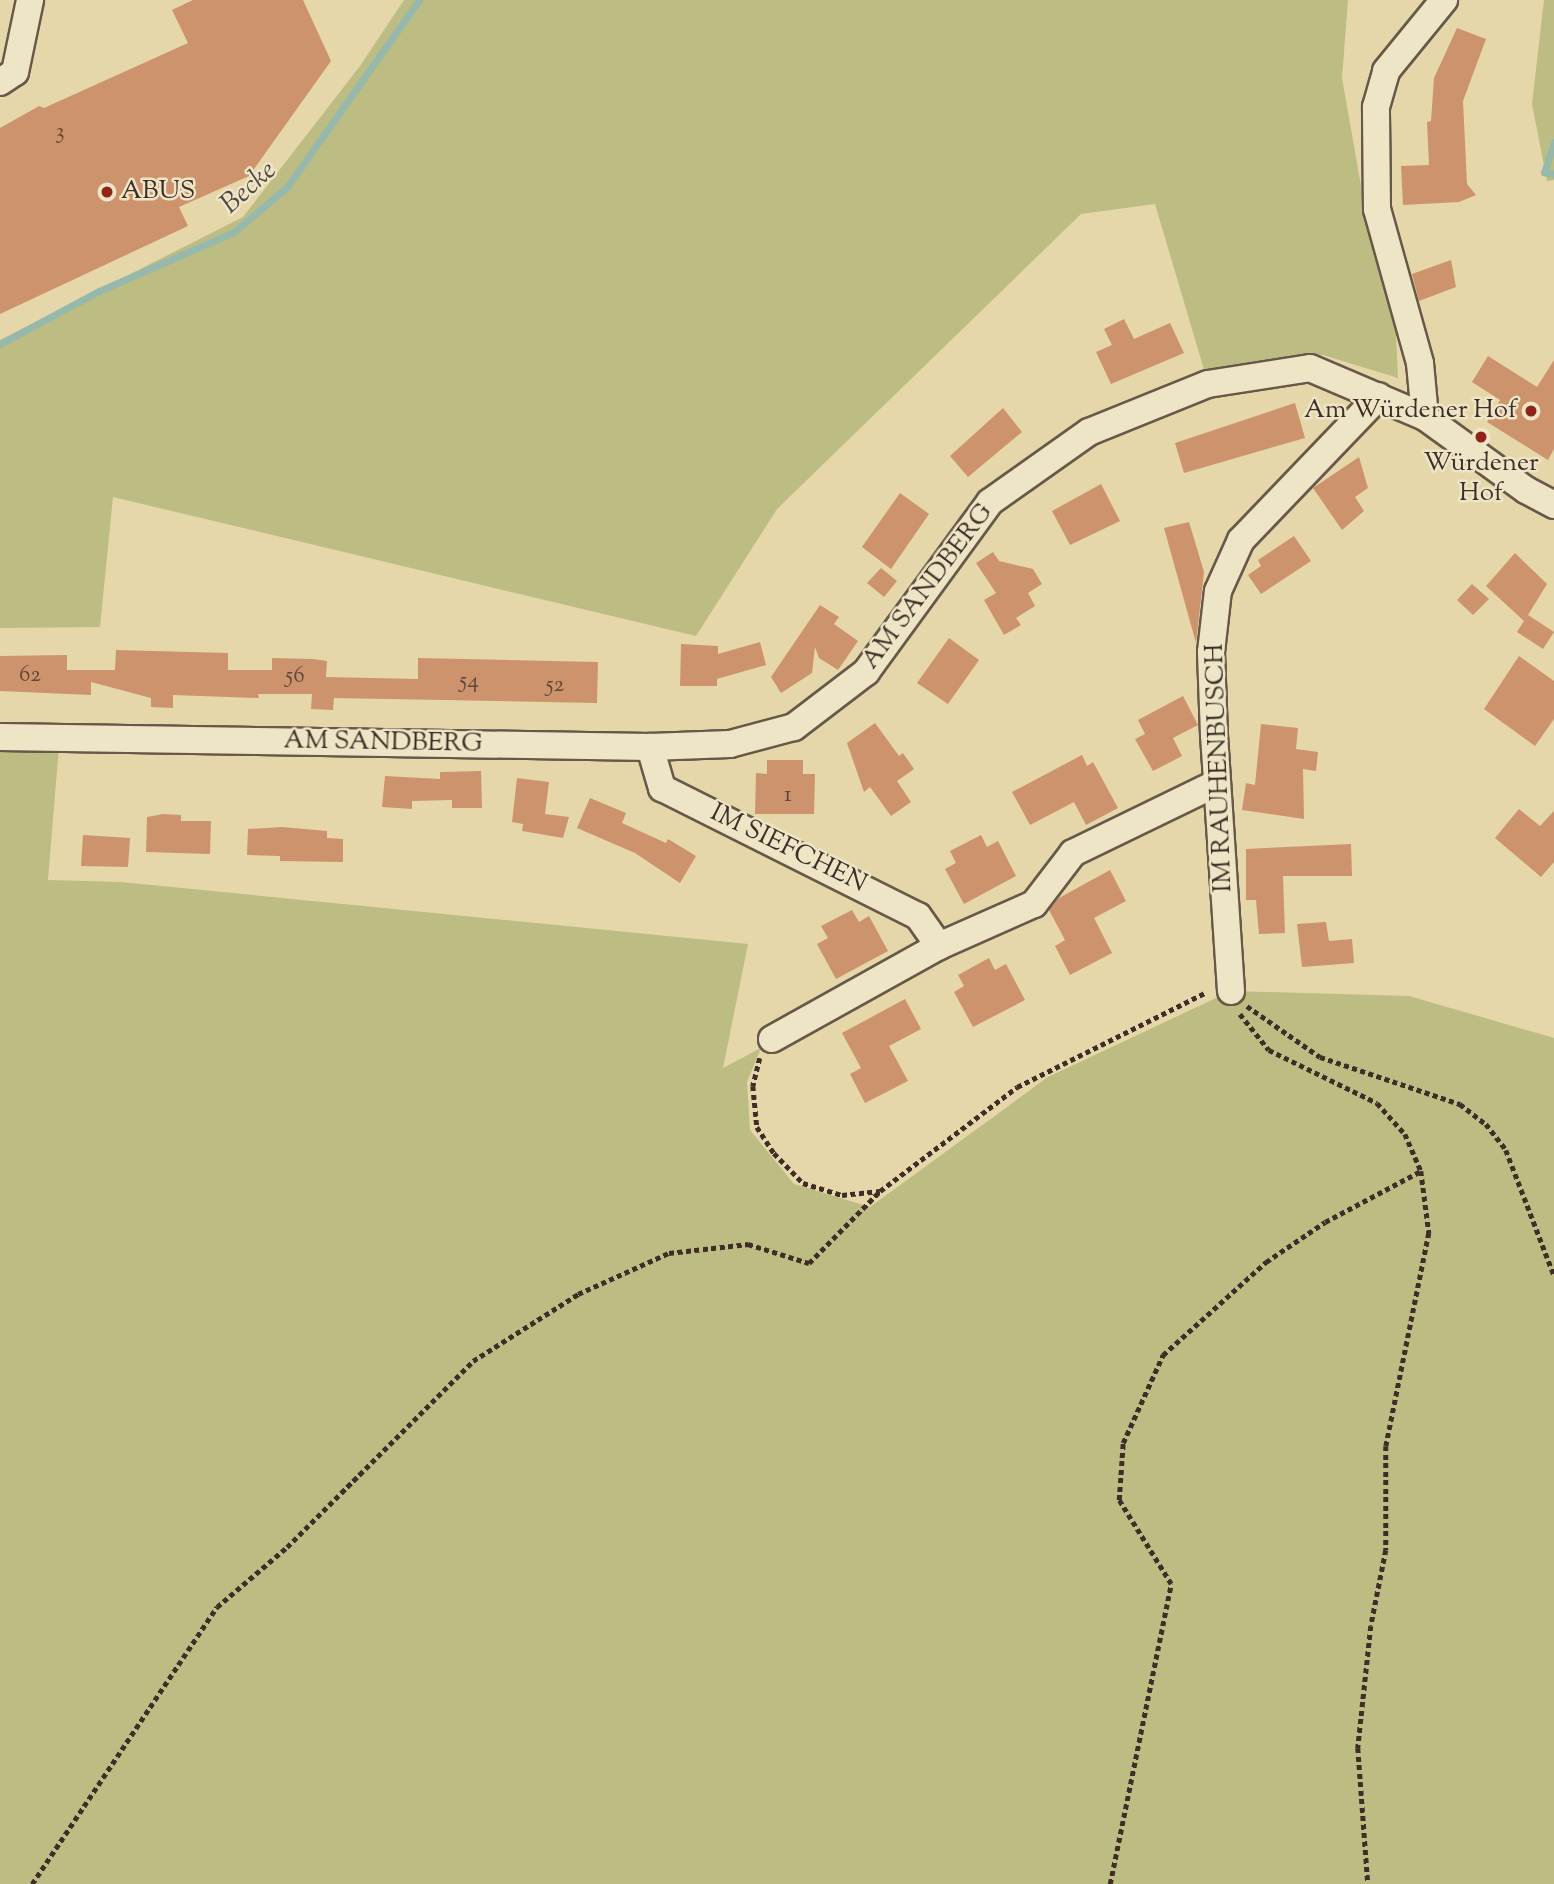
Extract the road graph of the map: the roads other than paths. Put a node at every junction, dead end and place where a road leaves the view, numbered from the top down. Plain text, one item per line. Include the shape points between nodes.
1 (30, 0) edge
2 (1444, 0) edge
3 (0, 82) edge
4 (1379, 396) junction
5 (1425, 417) junction
6 (1554, 505) edge
7 (0, 737) edge
8 (650, 747) junction
9 (1215, 784) junction
10 (939, 946) junction
11 (1230, 985) road end
12 (772, 1039) road end

1 - 3 street via 15,72
2 - 5 street via 1386,71 1376,107 1377,209 1420,363
4 - 5 street, AM SANDBERG
4 - 8 street, AM SANDBERG via 1310,368 1208,384 1089,432 990,502 866,673 794,727 730,744
4 - 9 street, IM RAUHENBUSCH via 1241,540 1219,591 1211,652
5 - 6 street, AM SANDBERG via 1526,491
7 - 8 street, AM SANDBERG
8 - 10 street, IM SIEFCHEN via 662,788 918,916
9 - 10 street via 1073,853 1034,904
9 - 11 street, IM RAUHENBUSCH
10 - 12 street

